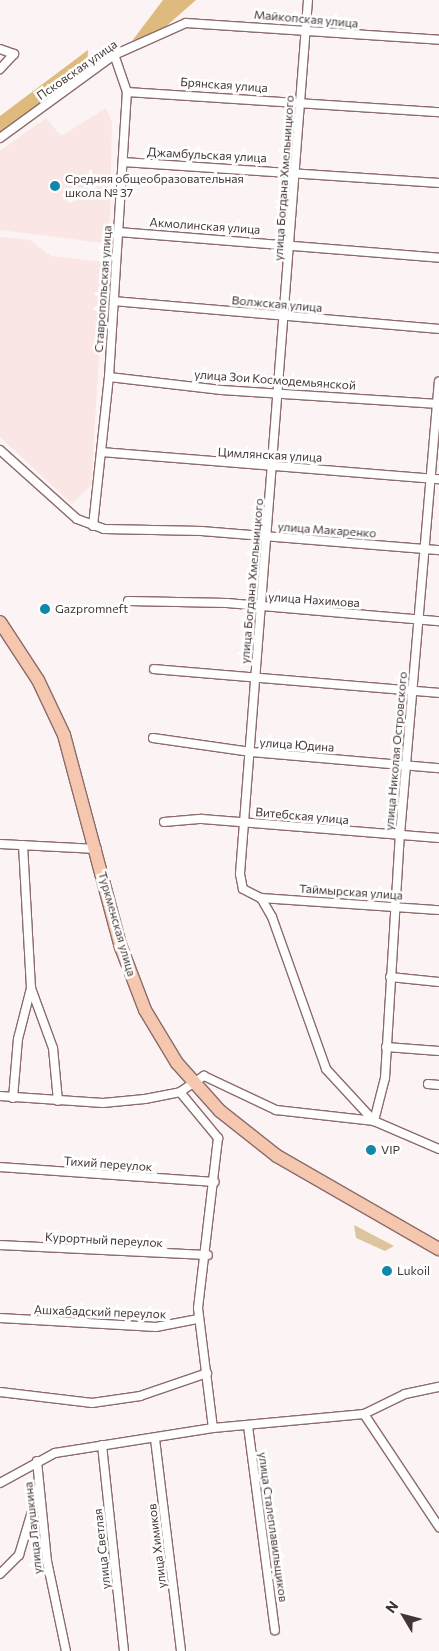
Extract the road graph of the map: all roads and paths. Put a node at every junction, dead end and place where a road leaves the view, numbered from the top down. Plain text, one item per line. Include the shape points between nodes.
1 (308, 0) edge
2 (172, 28) joint
3 (306, 31) junction
4 (439, 40) edge
5 (0, 49) edge
6 (114, 55) junction
7 (0, 69) edge
8 (128, 92) junction
9 (301, 102) junction
10 (439, 112) edge
11 (0, 138) edge
12 (123, 162) junction
13 (296, 171) junction
14 (439, 183) edge
15 (119, 232) junction
16 (290, 244) junction
17 (439, 258) edge
18 (114, 301) junction
19 (286, 317) junction
20 (439, 330) edge
21 (110, 377) junction
22 (439, 382) edge
23 (280, 391) junction
24 (438, 404) edge
25 (0, 450) edge
26 (101, 452) junction
27 (273, 466) junction
28 (436, 478) edge
29 (93, 526) junction
30 (266, 537) junction
31 (424, 549) junction
32 (439, 550) edge
33 (128, 601) dead end
34 (262, 608) junction
35 (420, 620) junction
36 (439, 621) edge
37 (0, 622) edge
38 (154, 669) dead end
39 (255, 679) junction
40 (414, 691) junction
41 (439, 693) edge
42 (153, 738) dead end
43 (251, 752) junction
44 (406, 764) junction
45 (439, 768) edge
46 (164, 822) dead end
47 (247, 822) junction
48 (400, 835) junction
49 (439, 838) edge
50 (0, 844) edge
51 (23, 845) junction
52 (97, 849) junction
53 (261, 898) junction
54 (395, 906) junction
55 (439, 910) edge
56 (390, 977) junction
57 (439, 982) edge
58 (31, 988) junction
59 (386, 1046) junction
60 (439, 1051) edge
61 (190, 1081) junction
62 (428, 1084) dead end
63 (439, 1085) edge
64 (180, 1092) junction
65 (0, 1096) edge
66 (13, 1098) junction
67 (58, 1101) junction
68 (374, 1122) junction
69 (439, 1149) edge
70 (0, 1167) edge
71 (214, 1182) junction
72 (0, 1244) edge
73 (439, 1249) edge
74 (208, 1255) junction
75 (0, 1318) edge
76 (198, 1319) junction
77 (207, 1373) junction
78 (439, 1387) edge
79 (0, 1392) edge
80 (364, 1414) junction
81 (248, 1426) junction
82 (213, 1428) junction
83 (156, 1439) junction
84 (102, 1445) junction
85 (36, 1461) junction
86 (0, 1483) edge
87 (40, 1483) junction
88 (439, 1527) edge
89 (0, 1574) edge
90 (275, 1630) dead end
91 (66, 1651) edge
92 (124, 1651) edge
93 (181, 1651) edge

1 - 3 street, улица Богдана Хмельницкого
2 - 3 street, Майкопская улица via 197,21
2 - 6 street, Псковская улица
3 - 4 street, Майкопская улица
3 - 9 street, улица Богдана Хмельницкого
5 - 7 street via 14,54
6 - 8 street, Ставропольская улица
6 - 11 street, Псковская улица
8 - 9 street, Брянская улица
8 - 12 street, Ставропольская улица
9 - 10 street, Брянская улица
9 - 13 street, улица Богдана Хмельницкого
12 - 13 street, Джамбульская улица
12 - 15 street, Ставропольская улица
13 - 14 street, Джамбульская улица
13 - 16 street, улица Богдана Хмельницкого
15 - 16 street, Акмолинская улица
15 - 18 street, Ставропольская улица
16 - 17 street, Акмолинская улица
16 - 19 street, улица Богдана Хмельницкого
18 - 19 street, Волжская улица
18 - 21 street, Ставропольская улица
19 - 20 street, Волжская улица
19 - 23 street, улица Богдана Хмельницкого
21 - 23 street, улица Зои Космодемьянской
21 - 26 street, Ставропольская улица
22 - 24 street, улица Николая Островского
23 - 24 street, улица Зои Космодемьянской
23 - 27 street, улица Богдана Хмельницкого
24 - 28 street, улица Николая Островского
25 - 29 street via 59,506
26 - 27 street, Цимлянская улица
26 - 29 street, Ставропольская улица
27 - 28 street, Цимлянская улица
27 - 30 street, улица Богдана Хмельницкого
28 - 31 street, улица Николая Островского
29 - 30 street, улица Макаренко
30 - 31 street, улица Макаренко
30 - 34 street, улица Богдана Хмельницкого
31 - 32 street, улица Макаренко
31 - 35 street, улица Николая Островского
33 - 34 street, улица Нахимова
34 - 35 street, улица Нахимова
34 - 39 street, улица Богдана Хмельницкого
35 - 36 street, улица Нахимова
35 - 40 street, улица Николая Островского
37 - 52 main road, Туркменская улица via 38,680 64,735
38 - 39 street
39 - 40 street
39 - 43 street, улица Богдана Хмельницкого
40 - 41 street
40 - 44 street, улица Николая Островского
42 - 43 street, улица Юдина
43 - 44 street, улица Юдина
43 - 47 street, улица Богдана Хмельницкого
44 - 45 street, улица Юдина
44 - 48 street, улица Николая Островского
46 - 47 street, Витебская улица via 202,819
47 - 48 street, Витебская улица
47 - 53 street, улица Богдана Хмельницкого via 240,882 243,889
48 - 49 street, Витебская улица
48 - 54 street, улица Николая Островского
50 - 51 street
51 - 52 street
51 - 58 street
52 - 61 main road, Туркменская улица via 137,989 156,1030
53 - 54 street, Таймырская улица
53 - 68 street, улица Богдана Хмельницкого via 272,917 326,1070
54 - 55 street, Таймырская улица
54 - 56 street, улица Николая Островского
56 - 57 street
56 - 59 street, улица Николая Островского
58 - 66 street via 18,1039
58 - 67 street via 52,1048
59 - 60 street
59 - 68 street, улица Николая Островского via 381,1102
61 - 64 street
61 - 68 street via 204,1076 276,1110
61 - 73 main road, Туркменская улица via 277,1156
62 - 63 street
64 - 67 street via 103,1103
64 - 71 street via 217,1132
65 - 66 street
66 - 67 street
68 - 69 street
70 - 71 street, Тихий переулок
71 - 74 street
72 - 74 street, Курортный переулок
74 - 76 street
75 - 76 street, Ашхабадский переулок via 156,1327
76 - 77 street
77 - 79 street via 140,1396 92,1403
77 - 82 street
78 - 80 street via 405,1394
80 - 81 street
80 - 88 street
81 - 82 street
81 - 90 street, улица Сталеплавильщиков
82 - 83 street
83 - 84 street
83 - 93 street, улица Химиков
84 - 85 street via 55,1453
84 - 92 street, улица Светлая
85 - 86 street
85 - 87 street, улица Лаушкина
87 - 89 street via 19,1554
87 - 91 street, улица Лаушкина via 46,1561

